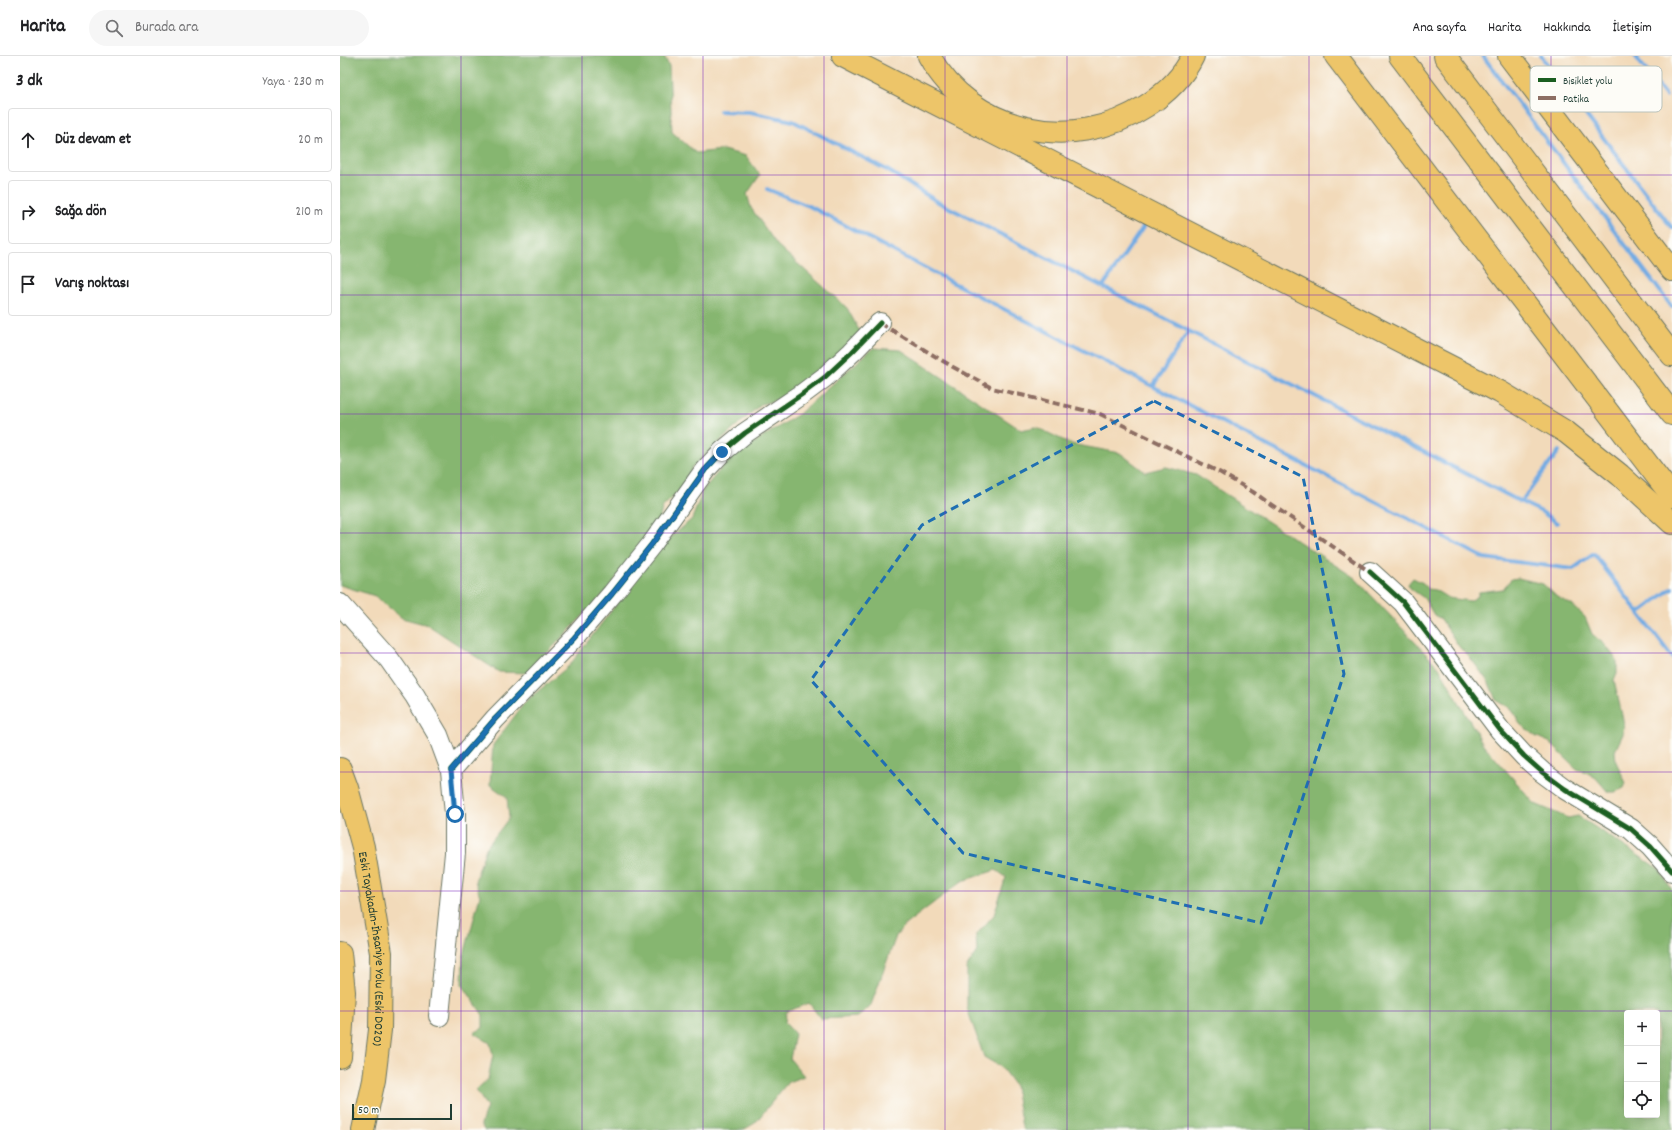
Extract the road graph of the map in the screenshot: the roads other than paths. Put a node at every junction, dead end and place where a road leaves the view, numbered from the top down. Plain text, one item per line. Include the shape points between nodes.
1 (843, 56) edge
2 (929, 56) edge
3 (1194, 56) edge
4 (1336, 56) edge
5 (1400, 56) edge
6 (1445, 56) edge
7 (1509, 56) edge
8 (1530, 84) edge
9 (1552, 112) edge
10 (1672, 270) edge
11 (880, 323) dead end
12 (1672, 355) edge
13 (1672, 414) edge
14 (1672, 496) edge
15 (1672, 523) edge
16 (1370, 572) dead end
17 (340, 604) edge
18 (340, 769) edge
19 (451, 770) junction
20 (1672, 871) edge
21 (340, 953) edge
22 (439, 1016) dead end
23 (340, 1057) edge
24 (363, 1130) edge

1 - 15 main road via 1500,392 1566,432 1620,475
2 - 3 main road via 948,83 991,116 1022,127 1049,132 1080,131 1104,126 1140,110 1170,88
4 - 14 main road
5 - 13 main road
6 - 12 main road
7 - 8 main road
9 - 10 main road
11 - 19 street via 825,377 722,452 705,470 612,594
16 - 20 street via 1403,602 1500,730 1524,756 1565,789 1631,829
17 - 19 street via 390,659 415,696 438,735
18 - 24 main road, Eski Tayakadın-İhsaniye Yolu (Eski D020) via 363,847 381,953 380,1030 374,1080
19 - 22 street via 455,853
21 - 23 main road via 344,992

